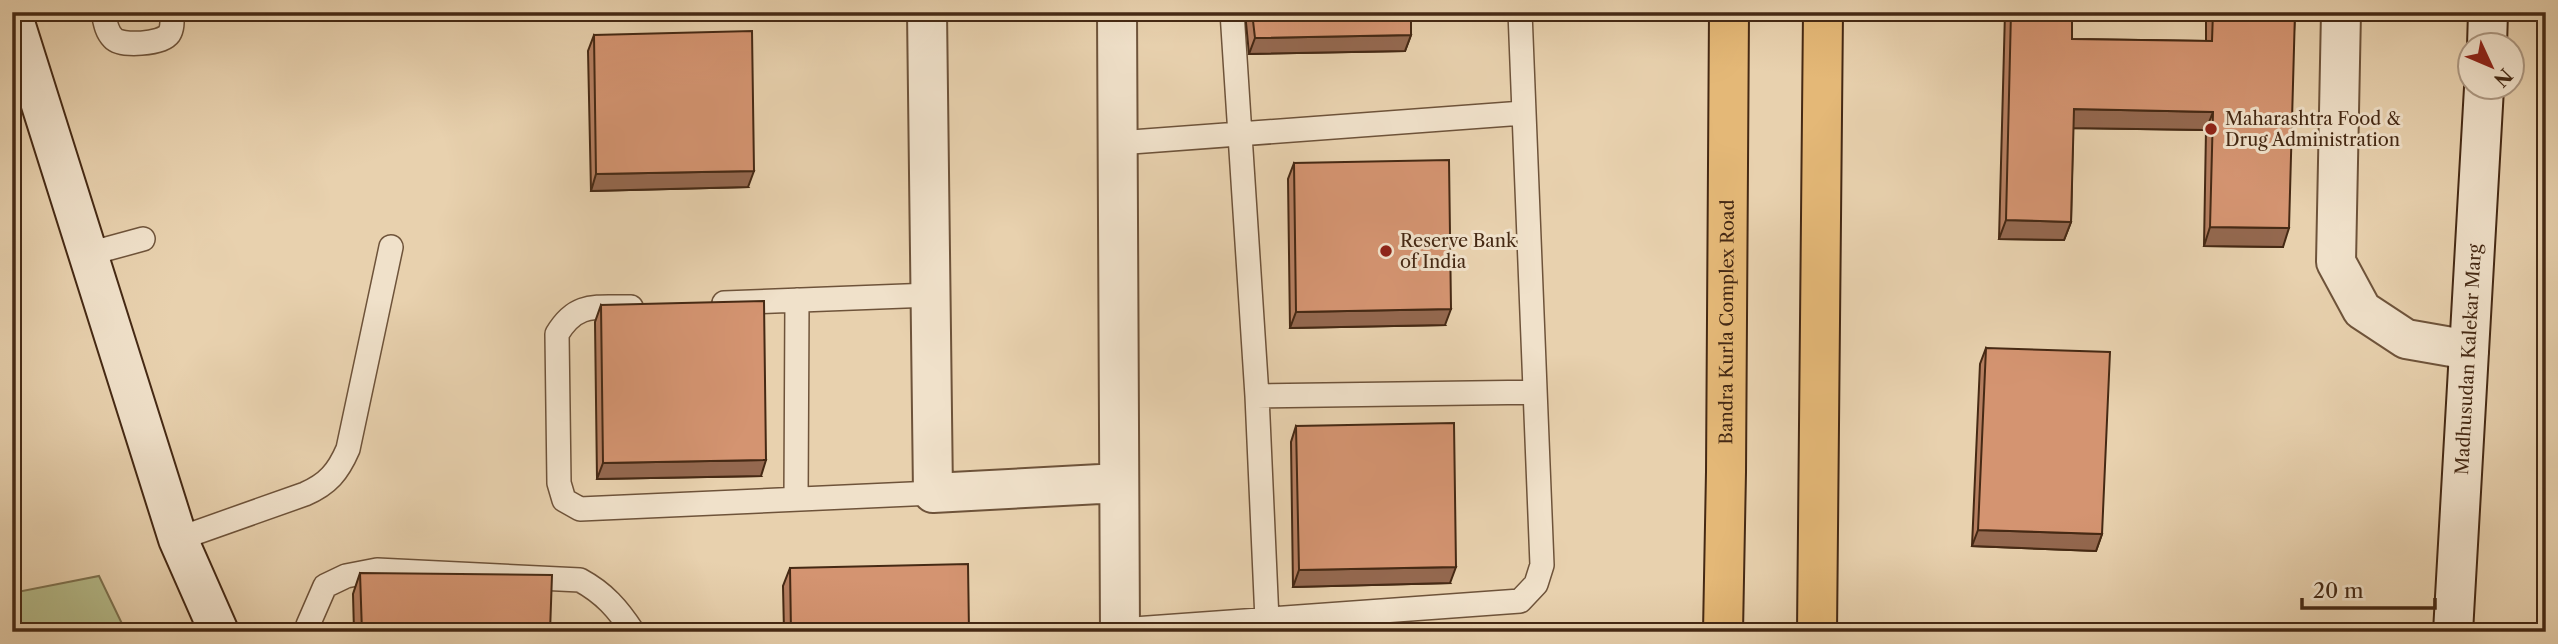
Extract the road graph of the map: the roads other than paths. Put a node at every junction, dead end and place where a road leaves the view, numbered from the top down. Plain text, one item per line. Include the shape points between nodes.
1 (103, 12) edge
2 (172, 12) edge
3 (927, 12) edge
4 (1117, 12) edge
5 (1232, 12) edge
6 (1520, 12) edge
7 (1729, 12) edge
8 (1824, 12) edge
9 (2341, 12) edge
10 (2488, 12) edge
11 (12, 13) edge
12 (2487, 32) edge
13 (2483, 102) edge
14 (1523, 113) junction
15 (1240, 134) junction
16 (1118, 143) junction
17 (143, 239) dead end
18 (391, 247) dead end
19 (88, 254) junction
20 (931, 295) junction
21 (797, 300) junction
22 (704, 304) edge
23 (650, 306) edge
24 (2469, 350) junction
25 (1535, 392) junction
26 (1257, 396) junction
27 (1119, 484) junction
28 (933, 493) junction
29 (796, 499) junction
30 (178, 539) junction
31 (1267, 620) junction
32 (1120, 631) edge
33 (219, 632) edge
34 (310, 632) edge
35 (633, 632) edge
36 (1723, 632) edge
37 (1817, 632) edge
38 (2453, 632) edge

1 - 2 lane via 106,26 121,43 159,42 168,37
3 - 20 street
4 - 16 street
5 - 15 lane
6 - 14 lane
7 - 36 main road, Bandra Kurla Complex Road
8 - 37 main road
9 - 24 street via 2336,262 2362,310 2406,339
10 - 12 street
11 - 19 street
13 - 24 street, Madhusudan Kalekar Marg
14 - 15 lane
14 - 25 lane
15 - 16 lane
15 - 26 lane
16 - 27 street
17 - 19 lane
18 - 30 lane via 348,449 340,468 323,486 305,494
19 - 30 street
20 - 21 lane
20 - 28 street
21 - 22 lane
21 - 29 lane
23 - 29 lane via 583,309 566,318 557,334 559,483 564,500 580,509
24 - 38 street, Madhusudan Kalekar Marg
25 - 26 lane
25 - 31 lane via 1542,565 1536,584 1520,601
26 - 31 lane
27 - 28 street
27 - 32 street
28 - 29 lane
30 - 33 street
31 - 32 lane
34 - 35 lane via 308,625 326,586 346,576 377,570 580,580 618,608

